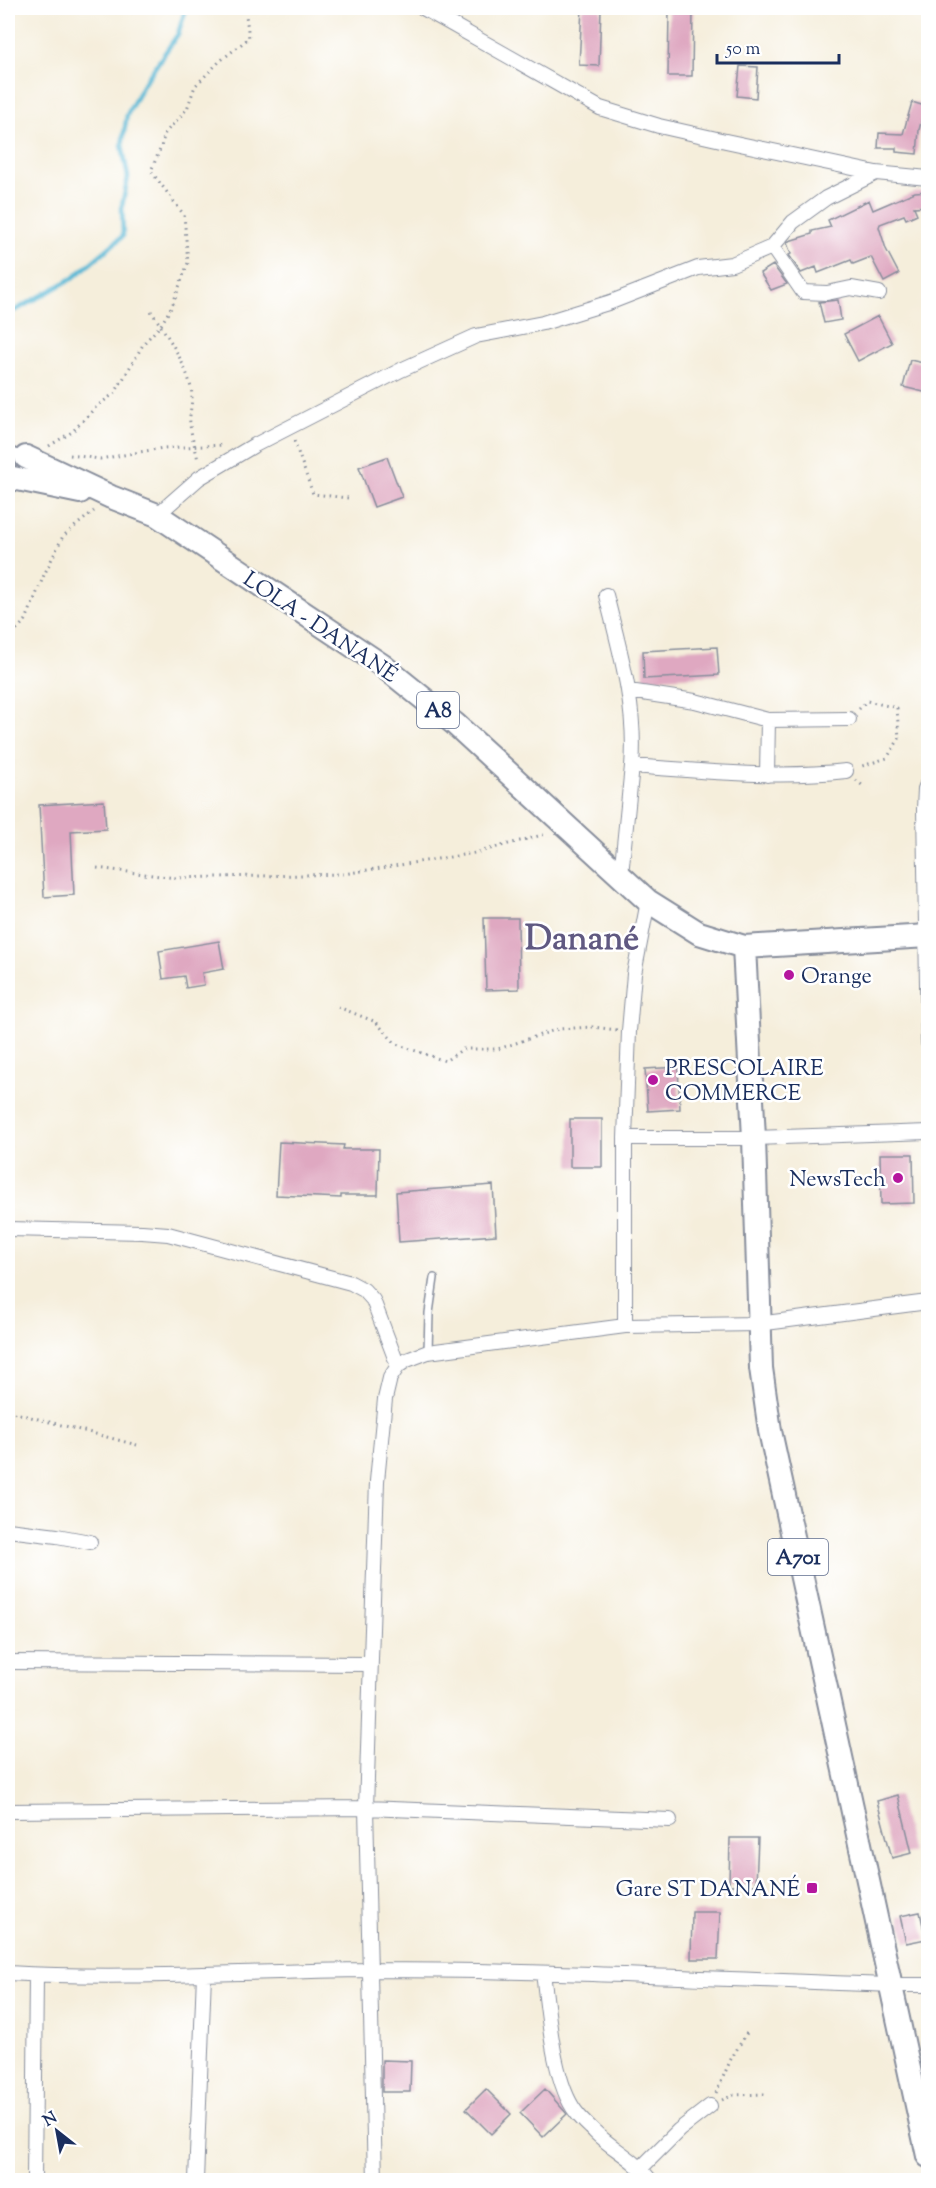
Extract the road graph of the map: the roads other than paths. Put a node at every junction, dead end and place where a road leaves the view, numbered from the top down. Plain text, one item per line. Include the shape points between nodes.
1 (423, 8) edge
2 (876, 173) junction
3 (928, 178) edge
4 (772, 247) junction
5 (879, 293) dead end
6 (17, 454) edge
7 (8, 477) edge
8 (111, 497) junction
9 (157, 515) junction
10 (606, 595) dead end
11 (629, 691) junction
12 (849, 719) road end
13 (768, 720) junction
14 (632, 766) junction
15 (846, 771) road end
16 (767, 775) junction
17 (928, 782) edge
18 (621, 875) junction
19 (648, 901) junction
20 (927, 936) edge
21 (744, 947) junction
22 (928, 1043) edge
23 (928, 1132) edge
24 (625, 1138) junction
25 (754, 1138) junction
26 (8, 1229) edge
27 (434, 1278) dead end
28 (928, 1302) edge
29 (758, 1324) junction
30 (625, 1326) junction
31 (428, 1352) junction
32 (398, 1366) junction
33 (8, 1530) edge
34 (90, 1542) dead end
35 (8, 1662) edge
36 (370, 1664) junction
37 (366, 1808) junction
38 (8, 1811) edge
39 (669, 1820) dead end
40 (370, 1970) junction
41 (8, 1973) edge
42 (543, 1973) junction
43 (204, 1974) junction
44 (36, 1975) junction
45 (928, 1984) edge
46 (892, 1985) junction
47 (710, 2106) road end
48 (928, 2156) edge
49 (641, 2168) junction
50 (33, 2181) edge
51 (196, 2181) edge
52 (375, 2181) edge
53 (650, 2181) edge

1 - 2 street via 600,108 721,141
2 - 3 street
2 - 4 street via 826,198 793,222
4 - 5 street via 803,292 851,288
4 - 9 street via 732,264 698,268 611,302 476,336 253,446 199,478
6 - 8 main road, LOLA - DANANÉ / A8
7 - 8 main road, LOLA - DANANÉ / A8
8 - 9 main road, LOLA - DANANÉ / A8
9 - 18 main road, LOLA - DANANÉ / A8 via 383,666 455,724
10 - 11 street
11 - 13 street via 695,701
11 - 14 street
12 - 13 street
13 - 16 street
14 - 16 street
14 - 18 street
15 - 16 street
17 - 20 street via 924,809
18 - 19 main road, LOLA - DANANÉ / A8
19 - 21 main road, LOLA - DANANÉ / A8 via 699,933
19 - 24 street via 634,974
20 - 21 main road, A8
20 - 22 street
21 - 25 main road, A701
23 - 25 street
24 - 25 street
24 - 30 street
25 - 29 main road, A701
26 - 32 street via 168,1234 351,1283 372,1300
27 - 31 lane
28 - 29 street
29 - 30 street
29 - 46 main road, A701 via 770,1431
30 - 31 street
31 - 32 street
32 - 36 street via 390,1378 381,1429
33 - 34 street
35 - 36 street
36 - 37 street
37 - 38 street
37 - 39 street
37 - 40 street
40 - 42 street
40 - 43 street
40 - 52 street
41 - 44 street
42 - 46 street
42 - 49 street via 552,2042 574,2110 597,2134
43 - 44 street
43 - 51 street
44 - 50 street
45 - 46 street
46 - 48 main road, A701
47 - 49 street
49 - 53 street

